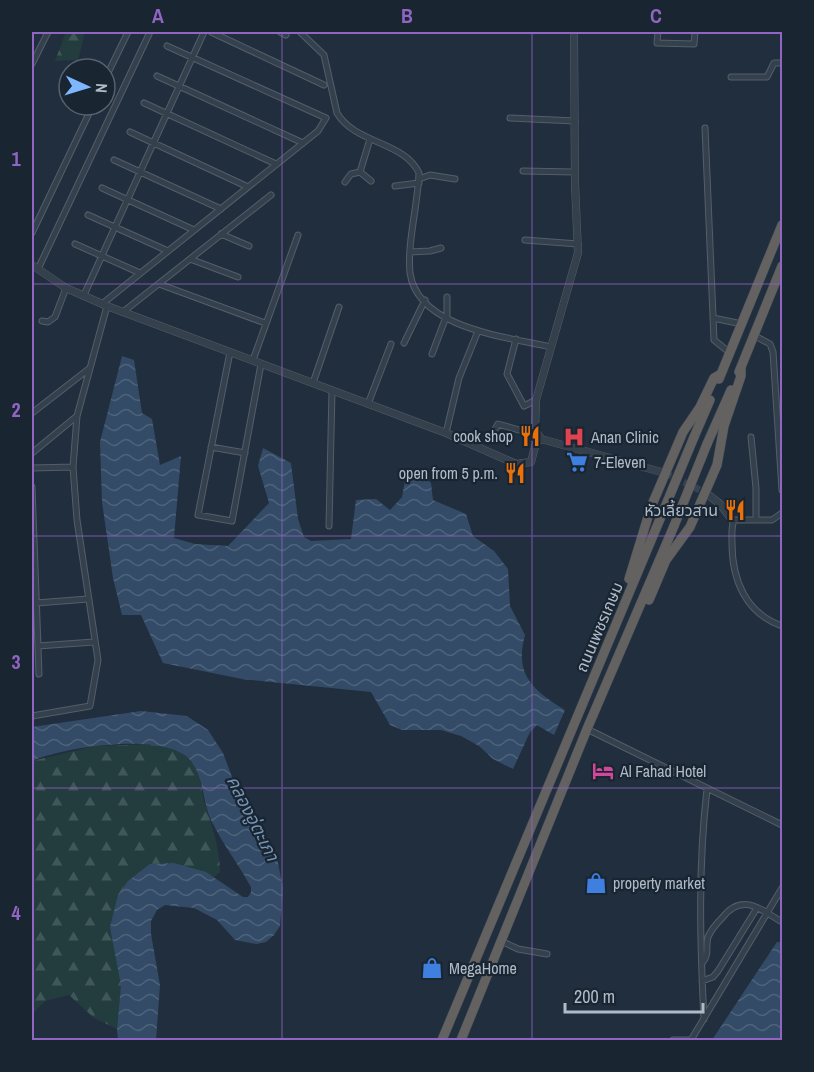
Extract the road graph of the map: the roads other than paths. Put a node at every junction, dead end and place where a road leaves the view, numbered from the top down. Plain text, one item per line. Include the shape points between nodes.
1 (48, 32) edge
2 (128, 32) edge
3 (150, 32) edge
4 (204, 32) edge
5 (211, 32) edge
6 (280, 32) edge
7 (300, 32) edge
8 (574, 32) edge
9 (658, 32) edge
10 (695, 32) edge
11 (286, 35) dead end
12 (167, 46) dead end
13 (116, 57) edge
14 (192, 57) junction
15 (783, 63) edge
16 (32, 64) edge
17 (157, 76) dead end
18 (731, 77) dead end
19 (324, 85) dead end
20 (179, 86) junction
21 (144, 103) dead end
22 (167, 113) junction
23 (87, 117) edge
24 (510, 118) dead end
25 (575, 121) junction
26 (705, 128) dead end
27 (130, 132) dead end
28 (370, 139) junction
29 (153, 143) junction
30 (303, 143) junction
31 (114, 160) dead end
32 (276, 164) junction
33 (140, 171) junction
34 (523, 171) dead end
35 (360, 172) junction
36 (574, 172) junction
37 (455, 179) dead end
38 (371, 181) dead end
39 (419, 181) junction
40 (345, 182) dead end
41 (395, 186) dead end
42 (102, 188) dead end
43 (248, 188) junction
44 (271, 195) dead end
45 (127, 200) junction
46 (221, 208) junction
47 (88, 215) dead end
48 (783, 225) edge
49 (115, 226) junction
50 (194, 230) junction
51 (32, 233) edge
52 (221, 234) junction
53 (298, 235) dead end
54 (525, 240) dead end
55 (75, 244) dead end
56 (578, 244) junction
57 (249, 246) dead end
58 (441, 248) dead end
59 (168, 251) junction
60 (410, 252) junction
61 (101, 256) junction
62 (190, 259) junction
63 (783, 266) edge
64 (35, 267) edge
65 (140, 273) junction
66 (238, 277) dead end
67 (159, 284) junction
68 (66, 288) junction
69 (84, 295) junction
70 (447, 297) dead end
71 (425, 300) junction
72 (105, 305) junction
73 (339, 306) dead end
74 (123, 312) junction
75 (447, 318) junction
76 (713, 318) junction
77 (42, 321) dead end
78 (265, 323) junction
79 (742, 324) junction
80 (411, 325) junction
81 (419, 328) dead end
82 (478, 331) junction
83 (754, 336) junction
84 (516, 339) junction
85 (404, 343) dead end
86 (390, 344) dead end
87 (551, 346) junction
88 (230, 352) junction
89 (730, 353) junction
90 (432, 354) dead end
91 (253, 360) junction
92 (261, 364) junction
93 (90, 368) junction
94 (741, 368) junction
95 (721, 374) junction
96 (313, 383) junction
97 (332, 390) junction
98 (536, 400) junction
99 (368, 404) junction
100 (32, 413) edge
101 (77, 416) junction
102 (536, 431) junction
103 (446, 433) junction
104 (493, 433) dead end
105 (751, 437) dead end
106 (541, 438) dead end
107 (211, 447) junction
108 (32, 453) edge
109 (245, 453) junction
110 (73, 467) junction
111 (32, 468) edge
112 (665, 473) junction
113 (32, 487) edge
114 (783, 490) edge
115 (705, 493) junction
116 (783, 513) edge
117 (756, 519) junction
118 (733, 521) junction
119 (329, 526) dead end
120 (87, 599) junction
121 (36, 603) junction
122 (622, 612) junction
123 (635, 617) junction
124 (783, 626) edge
125 (94, 642) junction
126 (38, 646) junction
127 (39, 674) dead end
128 (32, 716) edge
129 (587, 729) junction
130 (707, 789) junction
131 (783, 825) edge
132 (783, 888) edge
133 (757, 908) junction
134 (767, 913) junction
135 (783, 922) edge
136 (501, 941) junction
137 (547, 954) dead end
138 (702, 963) junction
139 (702, 981) junction
140 (704, 1019) junction
141 (691, 1040) edge
142 (442, 1041) edge
143 (461, 1041) edge
144 (673, 1041) edge

1 - 16 street
2 - 13 street
3 - 64 street
4 - 14 street
5 - 19 street
6 - 11 street
7 - 28 street via 324,55 342,122
8 - 25 street
9 - 10 street via 657,43 694,44
12 - 14 street
14 - 20 street
14 - 30 street via 326,118
15 - 18 street via 774,63 767,77
17 - 20 street
20 - 22 street
20 - 30 street
21 - 22 street
22 - 29 street
22 - 32 street
23 - 51 street
24 - 25 street
25 - 36 street
26 - 76 street
27 - 29 street
28 - 35 street
28 - 39 street via 415,163
29 - 33 street
29 - 43 street
30 - 32 street
31 - 33 street
32 - 43 street
33 - 45 street
33 - 46 street
34 - 36 street
35 - 38 street
35 - 40 street via 351,174
36 - 56 street
37 - 39 street via 430,175
39 - 41 street
39 - 60 street
42 - 45 street
43 - 46 street
44 - 52 street
45 - 49 street
45 - 50 street
46 - 50 street
47 - 49 street
48 - 79 highway, ถนนเพชรเกษม
49 - 59 street
49 - 61 street
50 - 59 street
52 - 57 street
52 - 62 street
53 - 78 street
54 - 56 street
55 - 61 street
56 - 87 street via 572,279
58 - 60 street
59 - 65 street
60 - 71 street via 411,275
61 - 65 street
61 - 69 street
62 - 66 street
62 - 67 street
63 - 83 highway, ถนนเพชรเกษม
64 - 68 street
65 - 72 street
67 - 74 street
67 - 78 street
68 - 69 street
68 - 77 street via 55,317
69 - 72 street
70 - 75 street
71 - 75 street via 430,308
71 - 80 street
72 - 74 street
72 - 93 street
73 - 96 street
74 - 88 street
75 - 82 street
75 - 90 street
76 - 79 street
76 - 89 street via 714,340
78 - 91 street
79 - 89 highway, ถนนเพชรเกษม
80 - 81 street
80 - 85 street
82 - 84 street
82 - 103 street via 459,378
83 - 94 highway, ถนนเพชรเกษม
83 - 114 street via 770,344 772,352
84 - 87 street
84 - 98 street via 507,374 524,406
86 - 99 street
87 - 98 street
88 - 91 street
88 - 107 street
89 - 95 highway, ถนนเพชรเกษม
91 - 92 street
92 - 96 street
92 - 109 street
93 - 100 street
93 - 101 street
94 - 115 highway via 717,465
94 - 123 highway, ถนนเพชรเกษม, bridge
95 - 112 highway via 714,378 683,432
95 - 122 highway, ถนนเพชรเกษม, bridge
96 - 97 street
97 - 99 street
97 - 119 street
98 - 102 street
99 - 103 street
101 - 108 street
101 - 110 street
102 - 104 street via 498,424
102 - 106 street
103 - 112 street via 516,464 531,462 536,442 541,439
105 - 117 street
107 - 109 street
107 - 109 street via 198,515 232,521
110 - 111 street
110 - 120 street
112 - 122 highway via 625,591
113 - 121 street
115 - 118 street
115 - 123 highway via 690,527 666,560 641,617
116 - 117 street via 772,520
117 - 118 street
118 - 124 street via 733,568 739,589 770,620
120 - 121 street
120 - 125 street
121 - 126 street
122 - 123 highway
122 - 142 highway, ถนนเพชรเกษม
123 - 129 highway, ถนนเพชรเกษม
125 - 126 street
125 - 128 street via 98,660 90,706
126 - 127 street
129 - 130 street
129 - 136 highway, ถนนเพชรเกษม
130 - 131 street
130 - 138 street via 700,859
132 - 134 street
133 - 134 street
133 - 138 street via 742,902 725,913 709,936 707,957
133 - 139 street via 718,971
134 - 135 street
134 - 140 street
136 - 137 street via 518,949
136 - 143 highway, ถนนเพชรเกษม
138 - 139 street
139 - 140 street
140 - 141 street
141 - 144 street

